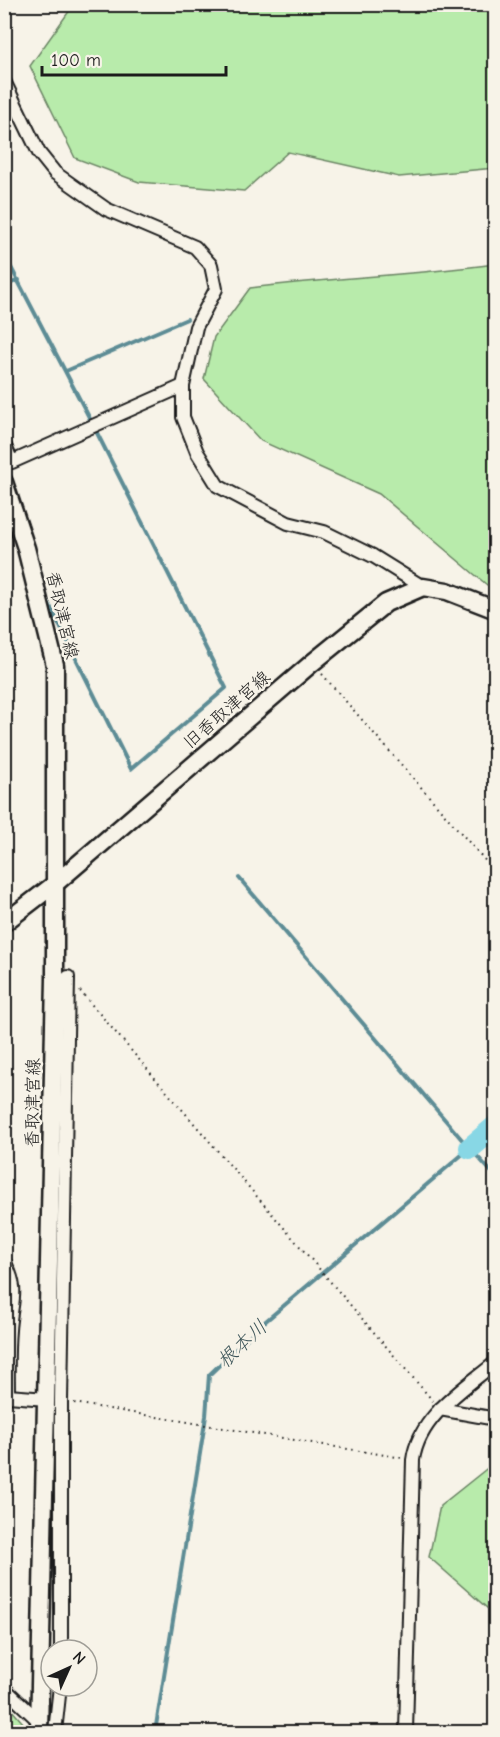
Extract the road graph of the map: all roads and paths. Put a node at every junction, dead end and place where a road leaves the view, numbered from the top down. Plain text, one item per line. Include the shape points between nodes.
1 (4, 81) edge
2 (183, 386) junction
3 (4, 444) edge
4 (4, 482) edge
5 (423, 587) junction
6 (495, 610) edge
7 (312, 663) junction
8 (495, 873) edge
9 (56, 884) junction
10 (4, 923) edge
11 (68, 977) joint
12 (4, 1261) edge
13 (495, 1362) edge
14 (6, 1398) edge
15 (54, 1400) junction
16 (440, 1409) junction
17 (495, 1419) edge
18 (413, 1460) junction
19 (61, 1638) edge
20 (4, 1688) edge
21 (59, 1698) edge
22 (39, 1727) edge
23 (55, 1732) edge
24 (406, 1732) edge

1 - 2 street via 39,153 55,173 106,208 195,247 211,265 216,289 196,327
2 - 3 street via 12,462
2 - 5 street via 183,417 197,452 218,486 288,524 324,532 373,556
4 - 9 main road, 香取津宮線 via 26,548 55,665
5 - 6 main road via 447,591
5 - 7 main road, 旧香取津宮線 via 386,603
7 - 8 path
7 - 9 main road, 旧香取津宮線
9 - 10 main road, 旧香取津宮線
9 - 15 main road, 香取津宮線
11 - 15 street
11 - 16 path
12 - 14 street via 13,1277 14,1300
13 - 16 street
14 - 15 street
15 - 18 path
15 - 19 street
15 - 22 main road, 香取津宮線
16 - 17 street
16 - 18 street via 415,1444
18 - 24 street
20 - 22 street
21 - 23 street

